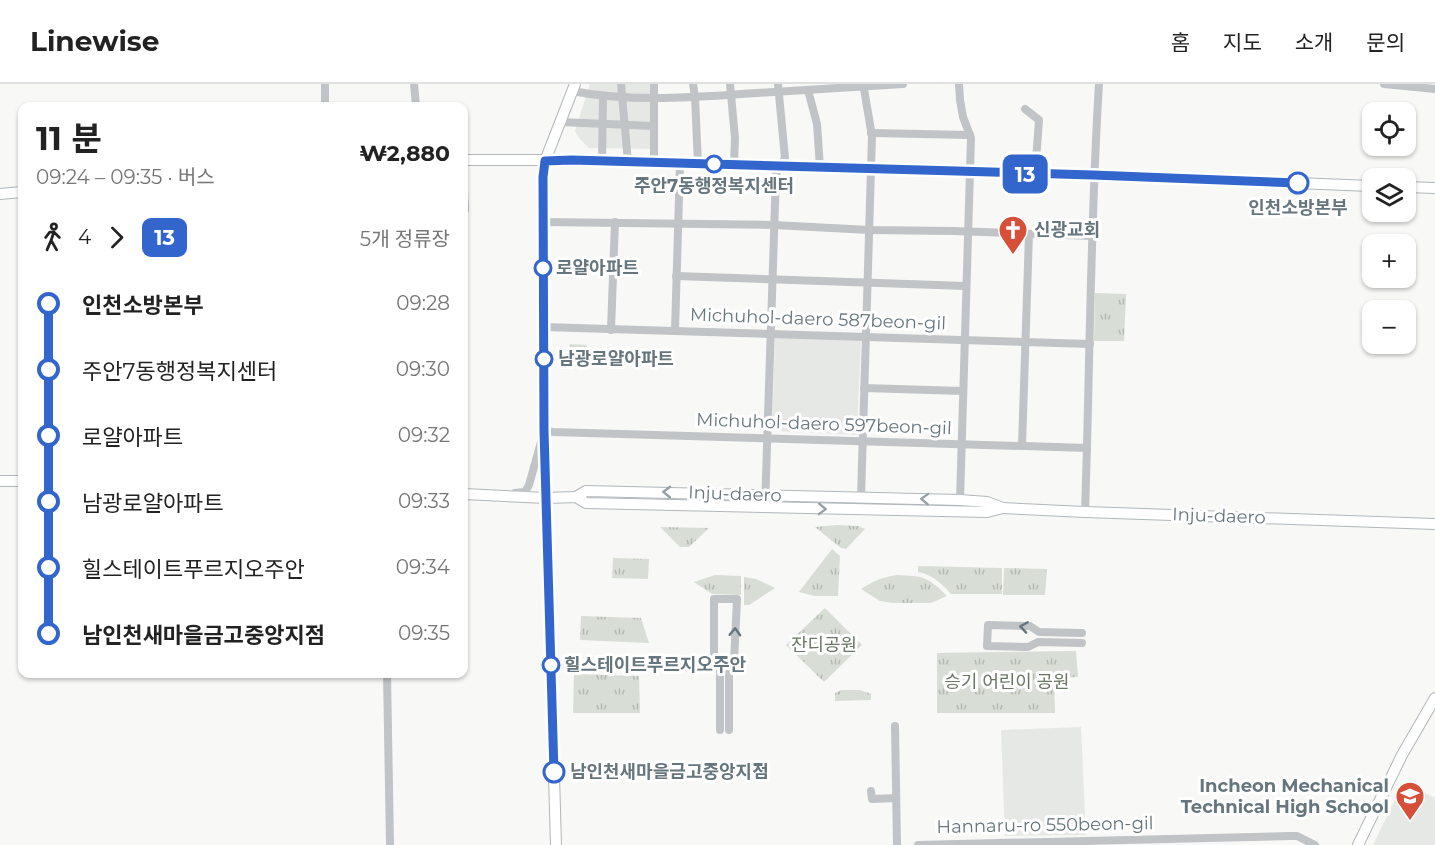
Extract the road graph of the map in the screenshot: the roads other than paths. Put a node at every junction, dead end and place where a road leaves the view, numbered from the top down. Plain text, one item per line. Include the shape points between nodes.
1 (325, 84) edge
2 (414, 84) edge
3 (621, 84) edge
4 (654, 84) edge
5 (693, 84) edge
6 (730, 84) edge
7 (887, 84) edge
8 (903, 84) edge
9 (959, 84) edge
10 (1099, 84) edge
11 (1384, 84) edge
12 (865, 86) edge
13 (1418, 86) edge
14 (574, 88) edge
15 (778, 88) edge
16 (812, 88) edge
17 (1435, 89) edge
18 (731, 95) junction
19 (603, 96) junction
20 (622, 97) junction
21 (695, 97) junction
22 (653, 99) junction
23 (325, 102) edge
24 (416, 102) edge
25 (1025, 109) dead end
26 (561, 122) junction
27 (602, 124) junction
28 (626, 125) junction
29 (653, 126) junction
30 (871, 132) junction
31 (970, 135) junction
32 (468, 160) edge
33 (545, 161) junction
34 (602, 161) junction
35 (628, 162) junction
36 (654, 162) junction
37 (783, 162) junction
38 (680, 163) junction
39 (698, 164) junction
40 (734, 165) junction
41 (820, 168) junction
42 (871, 170) junction
43 (970, 172) junction
44 (1035, 174) junction
45 (1093, 175) junction
46 (1362, 186) edge
47 (1416, 187) edge
48 (1435, 188) edge
49 (18, 192) edge
50 (0, 194) edge
51 (543, 222) junction
52 (615, 222) junction
53 (678, 224) junction
54 (774, 225) junction
55 (869, 230) junction
56 (968, 232) junction
57 (1029, 234) junction
58 (1093, 237) junction
59 (676, 276) junction
60 (773, 279) junction
61 (868, 282) junction
62 (966, 286) junction
63 (544, 327) junction
64 (611, 330) junction
65 (675, 331) junction
66 (771, 334) junction
67 (866, 337) junction
68 (965, 340) junction
69 (1025, 342) junction
70 (1090, 344) junction
71 (864, 388) junction
72 (963, 391) junction
73 (544, 431) junction
74 (768, 439) junction
75 (863, 441) junction
76 (962, 444) junction
77 (1022, 446) junction
78 (1087, 448) junction
79 (0, 481) edge
80 (18, 481) edge
81 (468, 494) edge
82 (502, 495) junction
83 (766, 495) junction
84 (576, 497) junction
85 (546, 498) junction
86 (861, 498) junction
87 (960, 500) junction
88 (765, 507) junction
89 (1003, 508) junction
90 (1085, 512) junction
91 (1435, 524) edge
92 (1082, 633) dead end
93 (1082, 643) dead end
94 (387, 678) edge
95 (1435, 698) edge
96 (895, 726) dead end
97 (725, 730) joint
98 (871, 791) dead end
99 (896, 798) junction
100 (390, 845) edge
101 (556, 845) edge
102 (897, 845) edge
103 (918, 845) edge
104 (1315, 845) edge
105 (1358, 845) edge

1 - 23 street
2 - 24 street
3 - 20 street
4 - 22 street
5 - 21 street
6 - 18 street
7 - 8 street
7 - 12 street
9 - 31 street via 963,117
10 - 45 street
11 - 13 street
12 - 16 street
12 - 30 street
13 - 17 street
14 - 19 street
14 - 26 main road
15 - 16 street
15 - 18 street
15 - 37 street
16 - 41 street
18 - 21 street
18 - 40 street
19 - 20 street
19 - 27 street
20 - 22 street
20 - 28 street
21 - 22 street
21 - 39 street
22 - 29 street
25 - 44 street via 1039,120
26 - 27 street
26 - 33 main road
27 - 28 street
27 - 34 street
28 - 29 street
28 - 35 street
29 - 36 street
30 - 31 street
30 - 42 street
31 - 43 street
32 - 33 main road
33 - 34 main road
33 - 51 main road
34 - 35 main road
35 - 36 main road
36 - 38 main road
37 - 40 main road
37 - 41 main road
37 - 54 street via 776,174
38 - 39 main road
38 - 53 street
39 - 40 main road
41 - 42 main road
42 - 43 main road
42 - 55 street
43 - 44 main road
43 - 56 street
44 - 45 main road
45 - 46 main road
45 - 58 street
47 - 48 main road
49 - 50 main road
51 - 52 street
51 - 63 main road
52 - 53 street
52 - 64 street
53 - 54 street
53 - 59 street
54 - 55 street
54 - 60 street
55 - 56 street
55 - 61 street
56 - 57 street
56 - 62 street
57 - 58 street
57 - 69 street
58 - 70 street
59 - 60 street
59 - 65 street
60 - 61 street
60 - 66 street
61 - 62 street
61 - 67 street
62 - 68 street
63 - 64 street, Michuhol-daero 587beon-gil
63 - 73 main road
64 - 65 street, Michuhol-daero 587beon-gil
65 - 66 street, Michuhol-daero 587beon-gil
66 - 67 street, Michuhol-daero 587beon-gil
66 - 74 street
67 - 68 street, Michuhol-daero 587beon-gil
67 - 71 street
68 - 69 street, Michuhol-daero 587beon-gil
68 - 72 street
69 - 70 street, Michuhol-daero 587beon-gil
69 - 77 street
70 - 78 street
71 - 72 street
71 - 75 street
72 - 76 street
73 - 74 street, Michuhol-daero 597beon-gil
73 - 82 street via 525,492
73 - 85 main road
74 - 75 street, Michuhol-daero 597beon-gil
74 - 83 street
75 - 76 street, Michuhol-daero 597beon-gil
75 - 86 street
76 - 77 street, Michuhol-daero 597beon-gil
76 - 87 street
77 - 78 street, Michuhol-daero 597beon-gil
78 - 90 street
79 - 80 main road
81 - 82 main road, Inju-daero
82 - 85 main road, Inju-daero
83 -> 84 main road, Inju-daero via 586,491
83 - 86 main road, Inju-daero
83 - 88 street
84 - 85 main road, Inju-daero
84 - 88 main road, Inju-daero via 586,503
85 - 101 main road
87 -> 86 main road, Inju-daero
87 - 89 main road, Inju-daero
88 -> 89 main road, Inju-daero via 947,512
89 - 90 main road, Inju-daero
90 - 91 main road, Inju-daero
92 -> 93 street via 988,625 987,646
94 - 100 street
95 - 105 main road
96 - 99 street
97 -> 97 street via 729,667 734,662 736,599 714,599 714,662 720,667
98 - 99 street via 872,799
99 - 102 street
103 - 104 street, Hannaru-ro 550beon-gil via 1292,836

